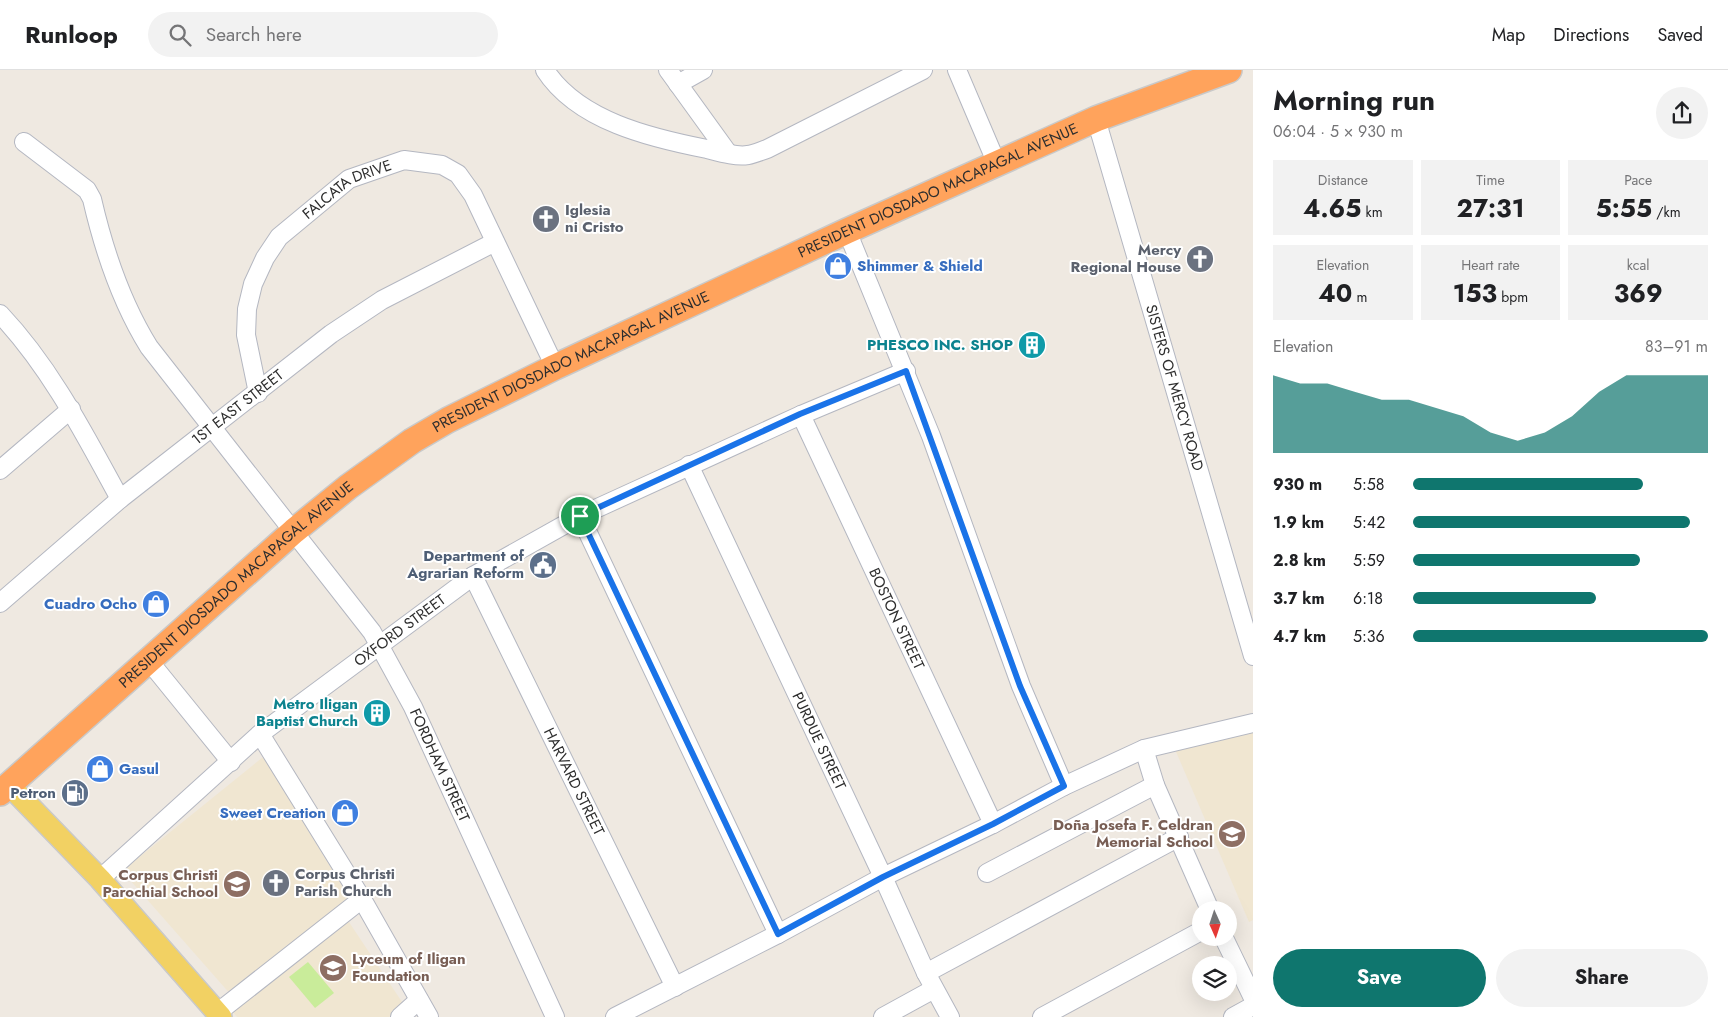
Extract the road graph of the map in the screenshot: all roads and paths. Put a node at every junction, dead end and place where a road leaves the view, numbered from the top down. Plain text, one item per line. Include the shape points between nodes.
1 (545, 70) edge
2 (703, 70) edge
3 (923, 70) edge
4 (956, 70) edge
5 (1229, 70) edge
6 (673, 77) edge
7 (1096, 119) junction
8 (24, 142) dead end
9 (728, 153) junction
10 (997, 164) junction
11 (847, 231) junction
12 (495, 242) junction
13 (0, 314) edge
14 (555, 366) junction
15 (906, 371) junction
16 (258, 393) junction
17 (71, 409) junction
18 (800, 414) junction
19 (212, 428) junction
20 (689, 465) junction
21 (0, 470) edge
22 (120, 499) junction
23 (580, 516) junction
24 (294, 531) junction
25 (473, 576) junction
26 (0, 603) edge
27 (380, 645) junction
28 (1253, 656) edge
29 (149, 662) junction
30 (1253, 723) edge
31 (260, 734) junction
32 (1144, 749) junction
33 (230, 762) junction
34 (3, 785) edge
35 (1155, 785) junction
36 (1064, 786) junction
37 (993, 824) junction
38 (1179, 837) junction
39 (987, 874) dead end
40 (883, 877) junction
41 (100, 879) junction
42 (362, 899) junction
43 (1206, 901) edge
44 (778, 934) junction
45 (1192, 936) edge
46 (1228, 946) edge
47 (926, 973) junction
48 (675, 986) junction
49 (934, 989) junction
50 (1253, 998) edge
51 (419, 1000) junction
52 (1253, 1006) edge
53 (219, 1015) edge
54 (400, 1017) edge
55 (429, 1017) edge
56 (555, 1017) edge
57 (615, 1017) edge
58 (883, 1017) edge
59 (950, 1017) edge
60 (1042, 1017) edge
61 (1233, 1017) edge

1 - 9 street via 573,100 601,116 668,140
2 - 6 street
3 - 9 street via 766,149 747,155
4 - 10 street
5 - 7 highway, PRESIDENT DIOSDADO MACAPAGAL AVENUE
6 - 9 street
7 - 10 highway, PRESIDENT DIOSDADO MACAPAGAL AVENUE
7 - 28 street, SISTERS OF MERCY ROAD
8 - 19 street, FORDHAM STREET via 87,190 110,265 136,326
10 - 11 highway, PRESIDENT DIOSDADO MACAPAGAL AVENUE
11 - 14 highway, PRESIDENT DIOSDADO MACAPAGAL AVENUE
11 - 15 street
12 - 14 street, FALCATA DRIVE
12 - 16 street, 1ST EAST STREET via 410,284 353,318
12 - 16 street, FALCATA DRIVE via 473,195 458,174 442,165 404,160 349,179 279,237 253,284 247,308 246,336
13 - 17 street via 18,333
14 - 24 highway, PRESIDENT DIOSDADO MACAPAGAL AVENUE via 412,441
15 - 18 street, OXFORD STREET
15 - 36 street via 1020,686
16 - 19 street, 1ST EAST STREET
17 - 21 street
17 - 22 street
18 - 20 street, OXFORD STREET
18 - 37 street, BOSTON STREET
19 - 22 street, 1ST EAST STREET
19 - 24 street, FORDHAM STREET
20 - 23 street, OXFORD STREET
20 - 40 street, PURDUE STREET
22 - 26 street, 1ST EAST STREET
23 - 25 street, OXFORD STREET
23 - 44 street
24 - 27 street, FORDHAM STREET
24 - 29 highway, PRESIDENT DIOSDADO MACAPAGAL AVENUE
25 - 27 street, OXFORD STREET
25 - 48 street, HARVARD STREET
27 - 31 street, OXFORD STREET
27 - 56 street, FORDHAM STREET via 413,707
29 - 33 street
29 - 34 highway, PRESIDENT DIOSDADO MACAPAGAL AVENUE
30 - 32 street
31 - 33 street, OXFORD STREET
31 - 42 street
32 - 35 street
32 - 36 street
33 - 41 street, OXFORD STREET
34 - 41 main road
35 - 38 street
35 - 39 street
36 - 37 street
37 - 40 street
38 - 43 street
38 - 47 street
40 - 44 street
40 - 47 street, PURDUE STREET
41 - 53 main road
42 - 51 street
42 - 53 street
44 - 48 street
45 - 60 street
46 - 50 street
47 - 49 street, PURDUE STREET
48 - 57 street
49 - 58 street
49 - 59 street, PURDUE STREET
51 - 54 street
51 - 55 street
52 - 61 street

